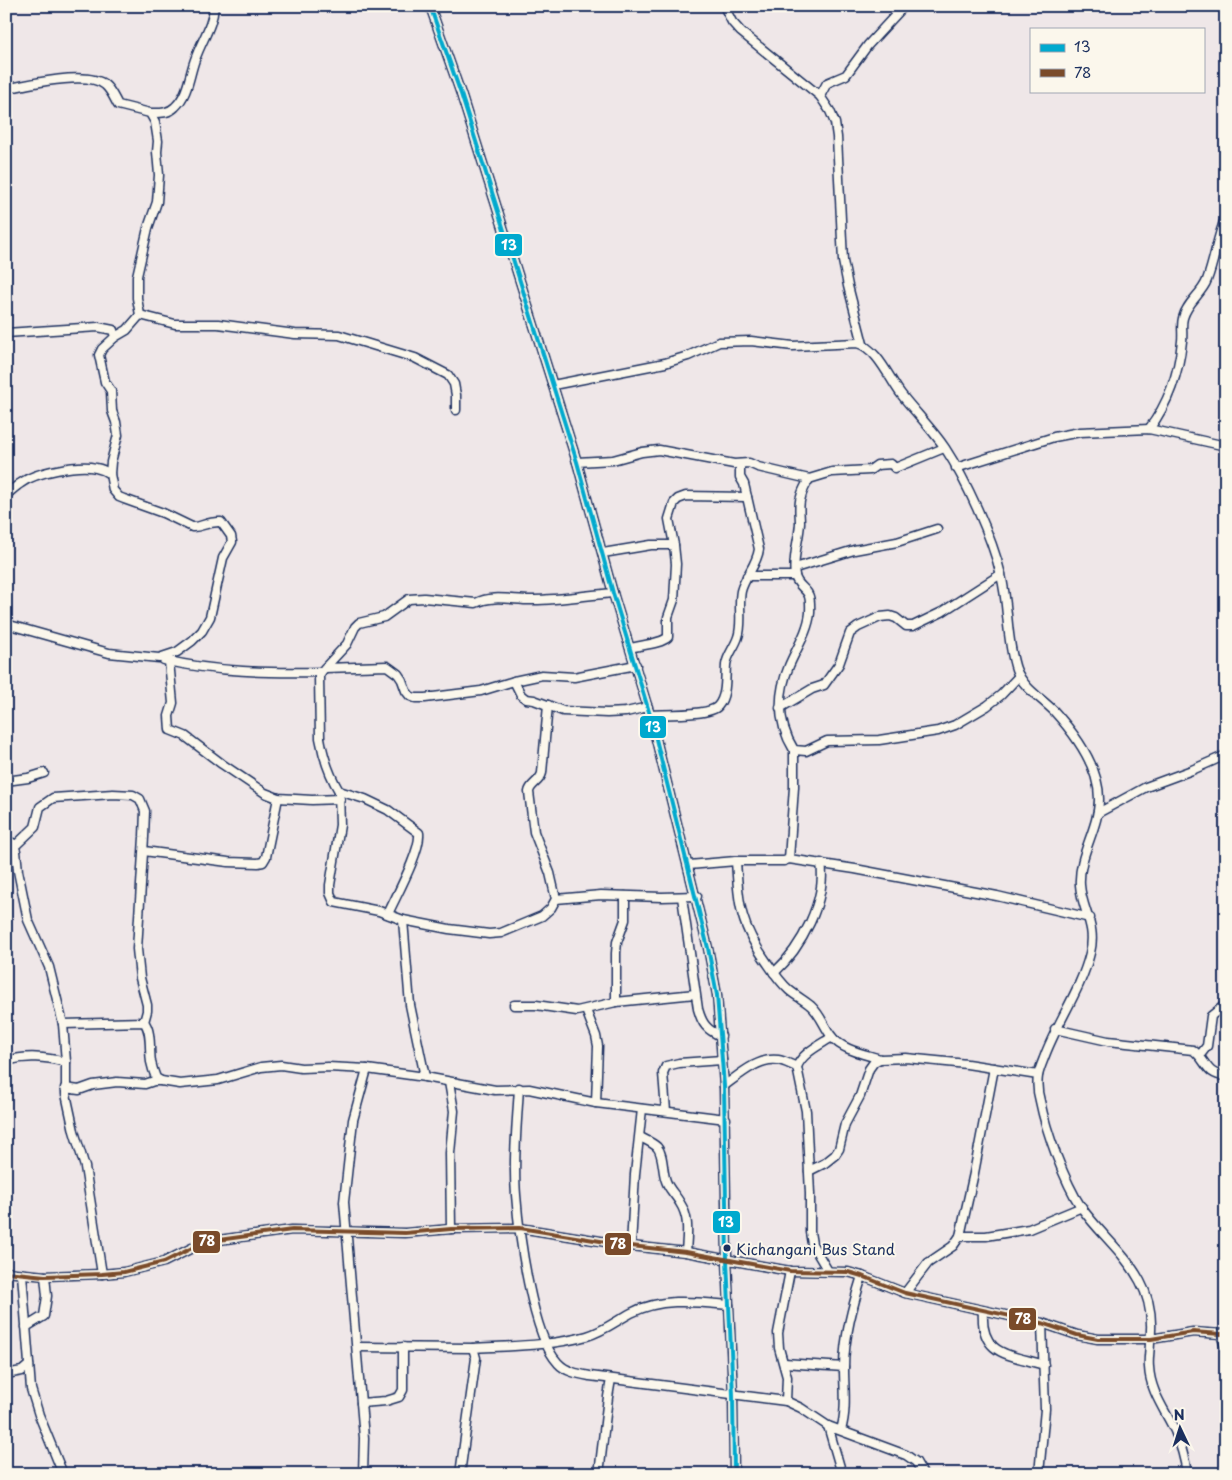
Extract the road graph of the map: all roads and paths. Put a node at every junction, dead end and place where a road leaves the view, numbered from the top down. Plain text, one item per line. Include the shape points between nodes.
1 (214, 6) edge
2 (430, 6) edge
3 (724, 6) edge
4 (904, 6) edge
5 (6, 89) edge
6 (820, 96) junction
7 (150, 113) junction
8 (1226, 217) edge
9 (140, 314) junction
10 (6, 333) edge
11 (115, 337) junction
12 (864, 344) junction
13 (553, 385) junction
14 (456, 410) dead end
15 (1148, 429) junction
16 (1226, 446) edge
17 (944, 448) junction
18 (577, 462) junction
19 (740, 464) junction
20 (956, 468) junction
21 (110, 474) junction
22 (808, 479) junction
23 (6, 496) edge
24 (747, 496) junction
25 (937, 529) dead end
26 (674, 545) junction
27 (602, 553) junction
28 (795, 572) junction
29 (1001, 574) junction
30 (747, 576) junction
31 (613, 593) junction
32 (6, 624) edge
33 (630, 648) junction
34 (159, 658) junction
35 (169, 661) junction
36 (636, 665) junction
37 (323, 670) junction
38 (1019, 676) junction
39 (514, 681) junction
40 (548, 705) junction
41 (648, 707) junction
42 (780, 708) junction
43 (650, 715) junction
44 (794, 750) junction
45 (1226, 755) edge
46 (44, 773) dead end
47 (6, 781) edge
48 (339, 795) junction
49 (278, 798) junction
50 (1098, 813) junction
51 (6, 841) edge
52 (15, 846) junction
53 (144, 850) junction
54 (789, 859) junction
55 (736, 861) junction
56 (821, 863) junction
57 (689, 865) junction
58 (625, 896) junction
59 (697, 896) junction
60 (682, 897) junction
61 (556, 899) junction
62 (388, 914) junction
63 (1090, 918) junction
64 (403, 920) junction
65 (774, 973) junction
66 (695, 994) junction
67 (616, 1002) junction
68 (1226, 1004) edge
69 (514, 1005) dead end
70 (586, 1010) junction
71 (144, 1022) junction
72 (63, 1024) junction
73 (1055, 1029) junction
74 (721, 1036) junction
75 (832, 1037) junction
76 (1200, 1055) junction
77 (880, 1059) junction
78 (722, 1060) junction
79 (6, 1061) edge
80 (66, 1062) junction
81 (797, 1067) junction
82 (994, 1068) junction
83 (366, 1070) junction
84 (1038, 1075) junction
85 (1226, 1076) edge
86 (424, 1077) junction
87 (161, 1081) junction
88 (449, 1082) junction
89 (724, 1086) junction
90 (65, 1088) junction
91 (519, 1088) junction
92 (596, 1103) junction
93 (642, 1109) junction
94 (666, 1111) junction
95 (726, 1119) junction
96 (640, 1137) junction
97 (808, 1171) junction
98 (1082, 1207) junction
99 (520, 1228) junction
100 (451, 1229) junction
101 (346, 1230) junction
102 (960, 1236) junction
103 (631, 1246) junction
104 (686, 1252) junction
105 (727, 1260) junction
106 (790, 1271) junction
107 (828, 1271) junction
108 (6, 1272) edge
109 (22, 1274) junction
110 (102, 1274) junction
111 (45, 1276) junction
112 (862, 1276) junction
113 (904, 1293) junction
114 (729, 1305) junction
115 (982, 1311) junction
116 (1042, 1323) junction
117 (26, 1328) junction
118 (1224, 1333) edge
119 (1151, 1339) junction
120 (545, 1342) junction
121 (357, 1347) junction
122 (403, 1347) junction
123 (473, 1348) junction
124 (1226, 1350) edge
125 (784, 1362) junction
126 (29, 1365) junction
127 (1044, 1365) junction
128 (844, 1367) junction
129 (6, 1374) edge
130 (611, 1379) junction
131 (734, 1395) junction
132 (786, 1401) junction
133 (361, 1403) junction
134 (828, 1426) junction
135 (841, 1430) junction
136 (63, 1474) edge
137 (363, 1474) edge
138 (460, 1474) edge
139 (599, 1474) edge
140 (734, 1474) edge
141 (842, 1474) edge
142 (924, 1474) edge
143 (1039, 1474) edge
144 (1187, 1474) edge

1 - 7 street via 213,19 181,100 175,108 164,113
2 - 13 street
3 - 6 street via 741,32
4 - 6 street via 846,75 827,84
5 - 7 street via 70,78 92,80 104,84 118,105
6 - 12 street via 835,123 844,261
7 - 9 street via 156,122 159,176 157,202 137,276
8 - 15 street via 1207,282 1186,308 1177,367 1169,394
9 - 11 street via 127,330
9 - 14 street via 175,324 218,324 295,334 339,335 415,358 448,375 454,384
10 - 11 street via 98,327 113,330
11 - 21 street via 99,355 111,391 112,411 118,430
12 - 13 street via 792,346 750,341 719,342 665,363
12 - 17 street
13 - 18 street
15 - 16 street
15 - 20 street via 1080,432 1054,437
17 - 20 street
17 - 22 street via 895,468 891,464 877,465 870,470 832,472
18 - 19 street via 613,460 659,450
18 - 27 street
19 - 22 street via 749,463
19 - 24 street via 740,477
20 - 29 street via 979,515
21 - 23 street via 93,467 60,470 28,479
21 - 34 street via 113,490 119,497 163,512 196,528 220,522 231,536 232,542 222,558 210,617 202,631 177,652
22 - 28 street via 799,503
24 - 26 street via 686,496 678,499 669,519
24 - 30 street via 759,549
25 - 28 street via 897,542 854,550
26 - 27 street via 651,545
26 - 33 street via 674,592 668,617 668,637 660,642
27 - 31 street
28 - 30 street
28 - 42 street via 800,586 809,595 810,612 807,628 789,667
29 - 38 street via 1009,636
29 - 42 street via 942,612 913,626 906,626 890,616 858,627 850,633 839,664 824,685
30 - 43 street via 740,599 738,636 726,664 727,681 718,706 714,710 700,712
31 - 33 street
31 - 37 street via 534,600 490,599 476,603 409,599 384,617 359,623 347,644
32 - 34 street via 109,653
33 - 36 street
34 - 35 street
35 - 37 street via 292,673
35 - 49 street via 173,703 169,716 170,730 186,736 265,793
36 - 39 street via 574,677 542,675
36 - 41 street
37 - 39 street via 387,666 398,674 406,691 415,698 481,691
37 - 48 street via 318,681 322,746
38 - 44 street via 987,706 955,725 879,740 827,741 806,750
38 - 50 street via 1060,718 1086,756 1098,785
39 - 40 street via 526,699
40 - 41 street via 563,711 590,713 626,712
40 - 61 street via 541,779 531,786 529,792 534,832
41 - 43 street
42 - 44 street via 787,738
43 - 57 street
44 - 54 street
45 - 50 street via 1146,788
46 - 47 street
48 - 49 street via 312,800
48 - 62 street via 340,825 330,885 332,899 339,904
48 - 62 street via 365,799 388,810 419,833 418,846
49 - 53 street via 263,862 228,862
50 - 63 street via 1080,874 1080,888
51 - 52 street
52 - 53 street via 35,827 40,807 53,798 133,795 140,799 145,811
52 - 72 street via 28,920 49,967
53 - 71 street via 137,948 147,1005
54 - 55 street
54 - 56 street
55 - 57 street
55 - 65 street via 743,921
56 - 63 street via 997,896
56 - 65 street via 823,881 809,922 787,960
57 - 59 street
58 - 60 street
58 - 61 street
58 - 67 street via 625,920 616,953
59 - 60 street
59 - 74 street via 715,986
60 - 66 street
61 - 64 street via 542,916 501,933 475,934
62 - 64 street
63 - 73 street via 1090,952 1082,976
64 - 86 street via 410,1005
65 - 75 street via 817,1012
66 - 67 street
66 - 74 street via 703,1024
67 - 70 street
68 - 76 street via 1211,1016 1207,1046
69 - 70 street
70 - 92 street via 598,1046
71 - 72 street
71 - 87 street via 148,1027 153,1071
72 - 80 street
73 - 76 street via 1108,1041 1185,1048
73 - 84 street
74 - 78 street
75 - 77 street via 839,1044
75 - 81 street via 804,1057
76 - 85 street via 1211,1072
77 - 82 street via 906,1058
77 - 97 street via 869,1069 835,1156
78 - 89 street
78 - 94 street via 666,1066 663,1074
79 - 80 street via 35,1057
80 - 90 street
81 - 89 street via 782,1060 768,1060
81 - 97 street via 806,1111
82 - 84 street
82 - 102 street
83 - 86 street
83 - 87 street via 274,1065 218,1080 180,1084
83 - 101 street via 353,1120 344,1190
84 - 98 street via 1039,1099 1048,1131 1069,1186
86 - 88 street
87 - 90 street via 144,1084 117,1082 79,1090
88 - 91 street via 495,1090
88 - 100 street via 454,1111 450,1153
89 - 95 street
90 - 110 street via 69,1114 85,1167
91 - 92 street
91 - 99 street via 515,1171
92 - 93 street
93 - 94 street
93 - 96 street
94 - 95 street
95 - 105 street
96 - 103 street
96 - 104 street via 658,1148 667,1184 686,1214
97 - 107 street via 811,1236
98 - 102 street via 1029,1229 986,1236
98 - 119 street via 1139,1278 1148,1296 1152,1316
99 - 100 street
99 - 103 street
99 - 120 street via 530,1291
100 - 101 street via 405,1233
101 - 110 street via 292,1230 216,1240 194,1246 164,1262
101 - 121 street
102 - 113 street via 953,1246 928,1263
103 - 104 street
104 - 105 street
105 - 106 street
105 - 114 street
106 - 107 street
106 - 125 street via 778,1333
107 - 112 street
108 - 109 street
109 - 111 street
109 - 117 street
110 - 111 street
111 - 117 street via 44,1316
112 - 113 street
112 - 128 street via 852,1306
113 - 115 street
114 - 120 street via 679,1301 654,1304 589,1336
114 - 131 street
115 - 116 street
115 - 127 street via 986,1340 1007,1354
116 - 119 street via 1098,1340
116 - 127 street
117 - 126 street
118 - 119 street via 1193,1332
118 - 124 street
119 - 144 street via 1149,1369 1152,1384 1174,1430
120 - 123 street
120 - 130 street via 565,1369
121 - 122 street
121 - 133 street
122 - 123 street
122 - 133 street via 403,1390 399,1397
123 - 138 street via 476,1358
125 - 128 street
125 - 132 street
126 - 129 street via 22,1371
126 - 136 street via 33,1399
127 - 143 street via 1045,1409
128 - 135 street via 845,1408
130 - 131 street
130 - 139 street
131 - 132 street
131 - 140 street
132 - 134 street
133 - 137 street
134 - 135 street
134 - 141 street
135 - 142 street via 906,1454

